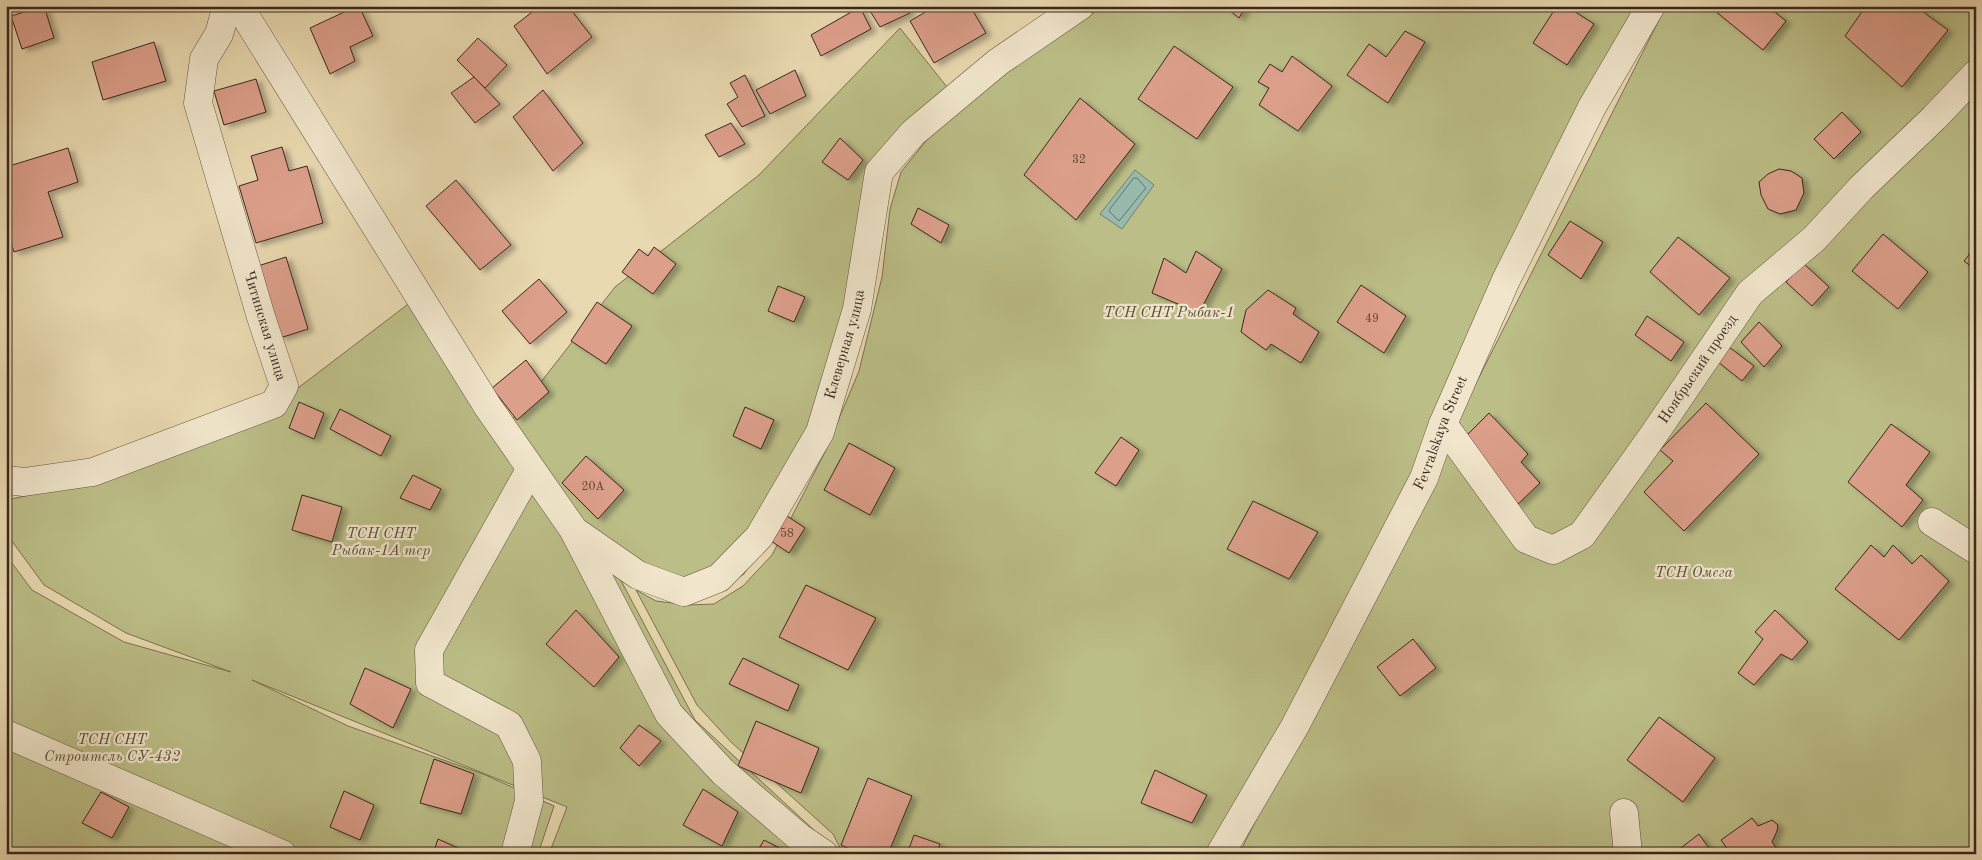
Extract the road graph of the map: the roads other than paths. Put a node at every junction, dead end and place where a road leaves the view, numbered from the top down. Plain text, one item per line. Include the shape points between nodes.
1 (226, 6) edge
2 (239, 6) edge
3 (1080, 6) edge
4 (1651, 6) edge
5 (1976, 74) edge
6 (1443, 424) junction
7 (530, 470) junction
8 (6, 480) edge
9 (1932, 522) dead end
10 (573, 529) junction
11 (1976, 550) edge
12 (6, 734) edge
13 (1624, 813) dead end
14 (282, 854) edge
15 (515, 854) edge
16 (824, 854) edge
17 (1220, 854) edge
18 (1628, 854) edge

1 - 8 lane, Читинская улица via 219,34 204,59 198,103 284,386 274,404 93,472 24,482
2 - 7 lane
3 - 10 lane, Клеверная улица via 998,62 913,133 879,172 857,309 820,432 759,537 719,578 684,592 638,575
4 - 6 lane, Fevralskaya Street via 1587,115 1506,280
5 - 6 lane, Ноябрьский проезд via 1814,239 1750,293 1582,535 1553,550 1526,539
6 - 17 lane, Fevralskaya Street via 1424,478 1295,726
7 - 10 lane
7 - 15 lane via 429,650 430,683 510,725 527,761 529,801
9 - 11 lane
10 - 16 lane via 669,714 723,772 799,837
12 - 14 lane
13 - 18 lane

